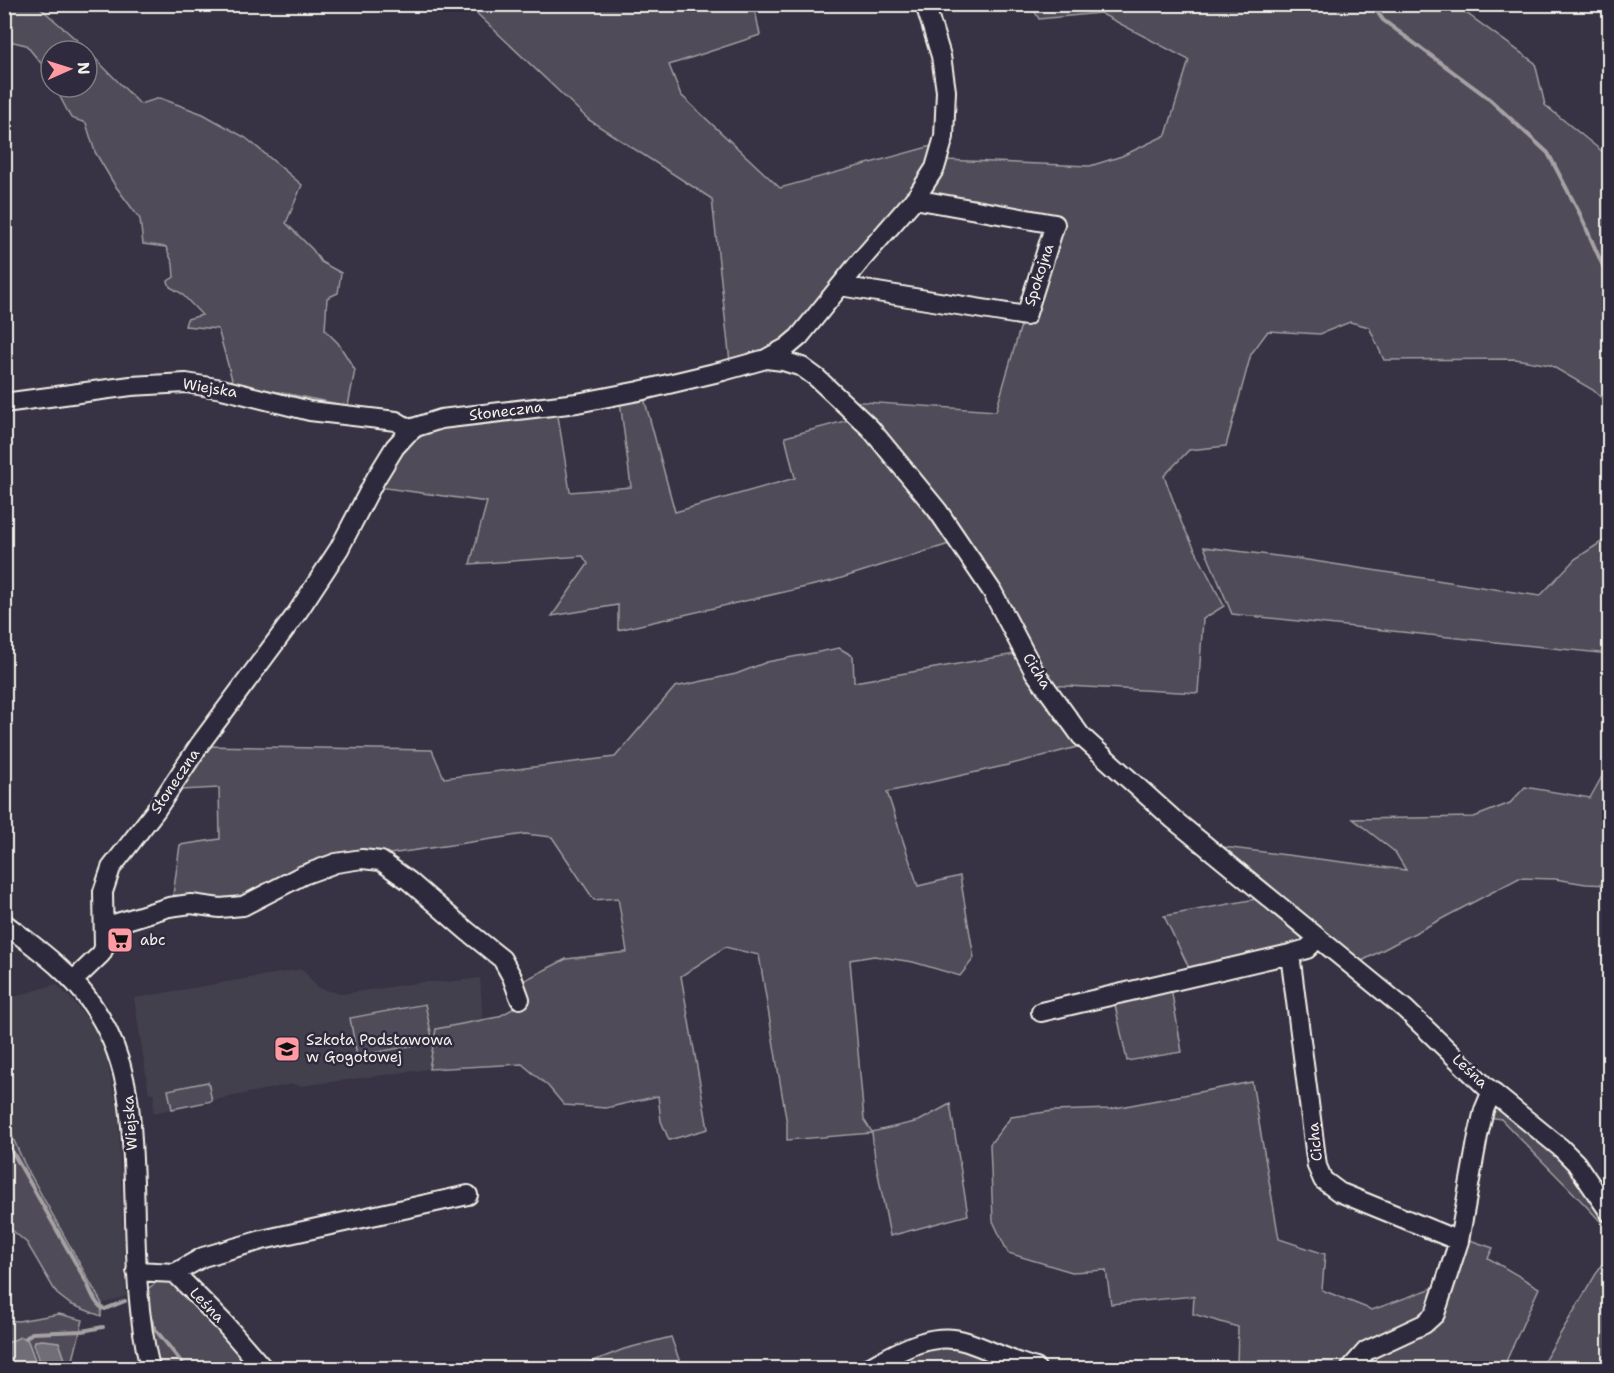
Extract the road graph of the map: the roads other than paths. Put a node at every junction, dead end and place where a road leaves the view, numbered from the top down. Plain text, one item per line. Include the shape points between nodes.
1 (925, 4) edge
2 (914, 199) junction
3 (840, 286) junction
4 (796, 339) junction
5 (766, 359) junction
6 (802, 367) junction
7 (4, 403) edge
8 (411, 430) junction
9 (4, 923) edge
10 (104, 927) junction
11 (1318, 938) junction
12 (1290, 954) junction
13 (73, 981) junction
14 (520, 999) dead end
15 (1041, 1012) dead end
16 (1492, 1091) junction
17 (468, 1195) dead end
18 (1610, 1213) edge
19 (1459, 1241) junction
20 (136, 1271) junction
21 (175, 1273) junction
22 (150, 1368) edge
23 (263, 1368) edge
24 (868, 1368) edge
25 (1036, 1368) edge
26 (1351, 1368) edge

1 - 2 street, Słoneczna via 945,74 946,122 935,168
2 - 3 street, Słoneczna
2 - 3 street, Spokojna via 1055,224 1026,316
3 - 4 street, Słoneczna
4 - 5 street, Słoneczna
4 - 6 street
5 - 6 street, Cicha
5 - 8 street, Słoneczna via 688,381 609,397 441,419
6 - 11 street, Cicha via 870,428 938,511 992,591 1034,671 1081,736 1173,819
7 - 8 street, Wiejska via 131,386 186,383 310,411 396,421
8 - 10 street, Słoneczna via 389,457 339,549 297,613 111,868 103,891
9 - 13 street, Wiejska
10 - 13 street, Słoneczna via 101,954
10 - 14 street via 191,903 220,908 243,906 336,862 381,861 502,959
11 - 12 street via 1306,950
11 - 16 street, Leśna via 1405,1009
12 - 15 street
12 - 19 street, Cicha via 1321,1177 1339,1192
13 - 20 street, Wiejska via 106,1030 127,1086
16 - 18 street, Leśna via 1576,1163
16 - 19 street via 1478,1136
17 - 21 street via 262,1240 203,1257
19 - 26 street via 1435,1314 1424,1324 1366,1351
20 - 21 street
20 - 22 street, Wiejska via 140,1324
21 - 23 street, Leśna
24 - 25 street via 899,1351 942,1338 967,1342

